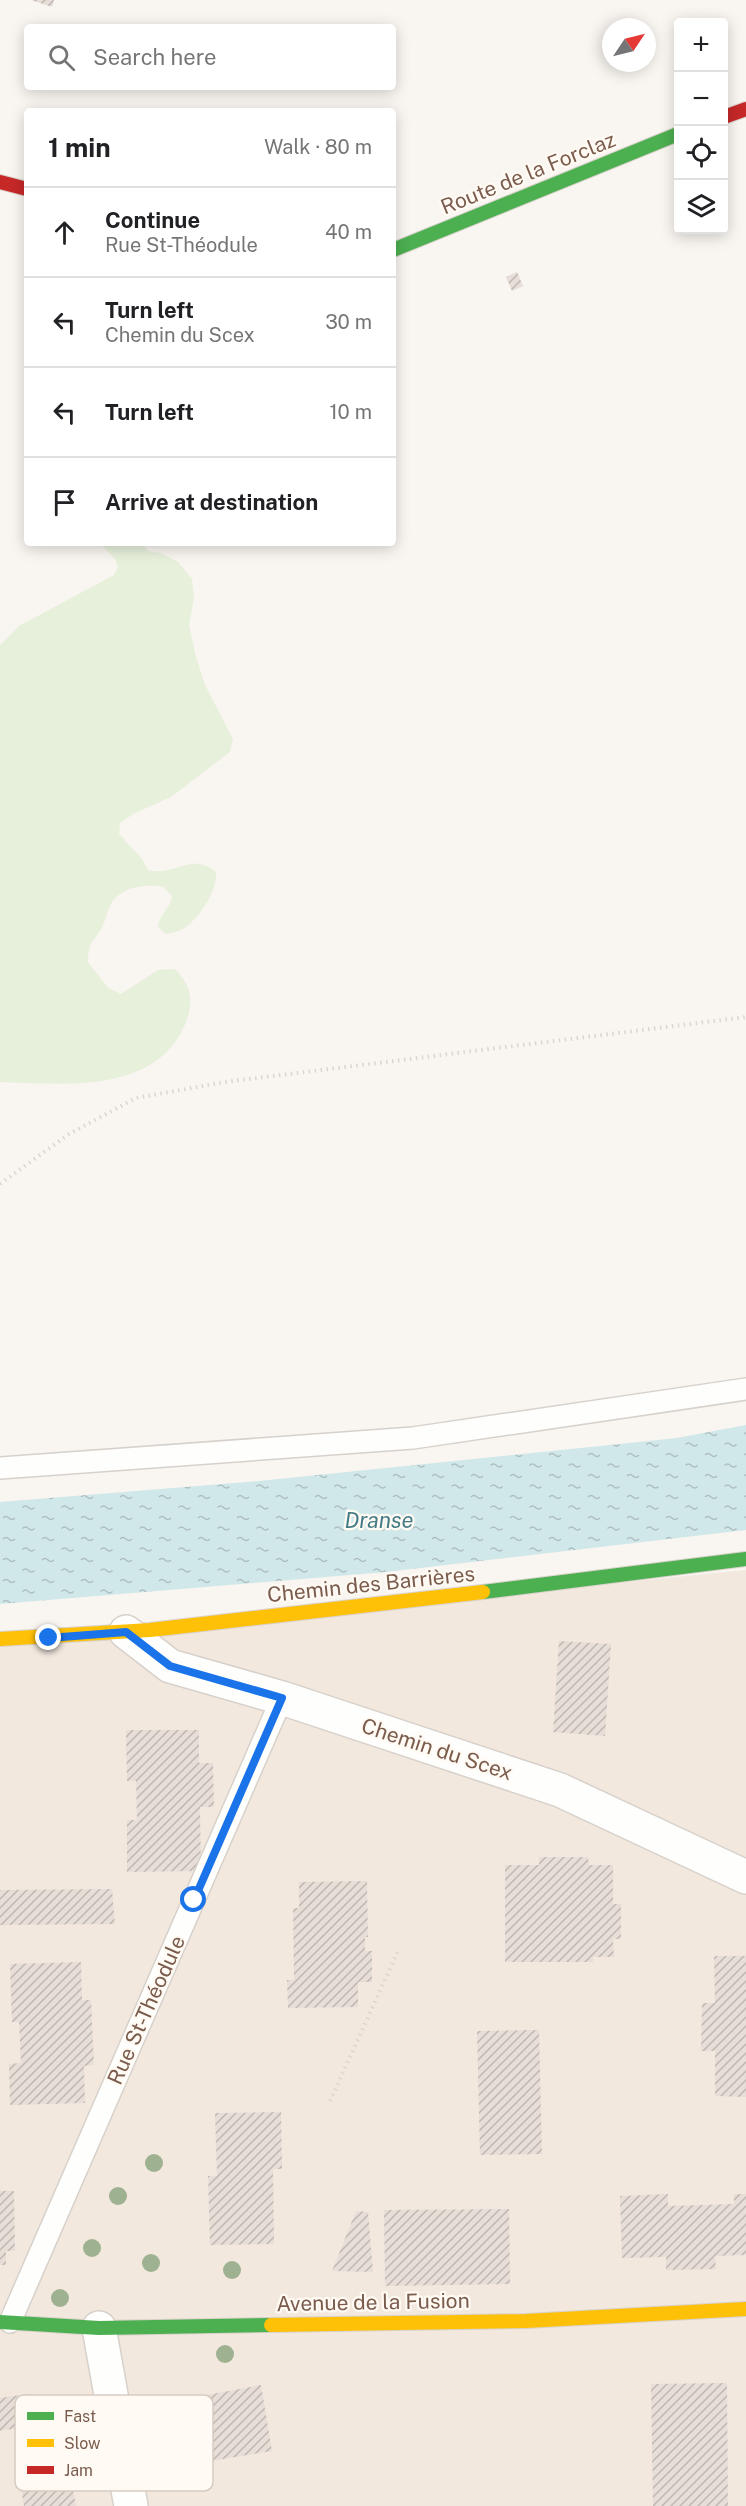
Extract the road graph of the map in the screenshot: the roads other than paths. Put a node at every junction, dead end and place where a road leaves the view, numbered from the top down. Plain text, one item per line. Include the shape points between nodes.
1 (746, 110) edge
2 (728, 115) edge
3 (674, 136) edge
4 (0, 182) edge
5 (24, 188) edge
6 (396, 249) edge
7 (746, 1389) edge
8 (0, 1468) edge
9 (746, 1559) edge
10 (126, 1632) junction
11 (0, 1639) edge
12 (282, 1698) junction
13 (746, 1877) edge
14 (746, 2309) edge
15 (5, 2322) edge
16 (99, 2328) junction
17 (111, 2395) edge
18 (128, 2491) edge
19 (131, 2506) edge

1 - 2 street
3 - 6 street, Route de la Forclaz
4 - 5 street
7 - 8 lane via 413,1438
9 - 10 street, Chemin des Barrières via 584,1582
10 - 11 street, Chemin des Barrières
10 - 12 street, Chemin du Scex via 170,1666
12 - 13 street, Chemin du Scex via 560,1790
12 - 15 lane, Rue St-Théodule
14 - 16 street, Avenue de la Fusion via 526,2321
15 - 16 street, Avenue de la Fusion
16 - 17 street
18 - 19 street

